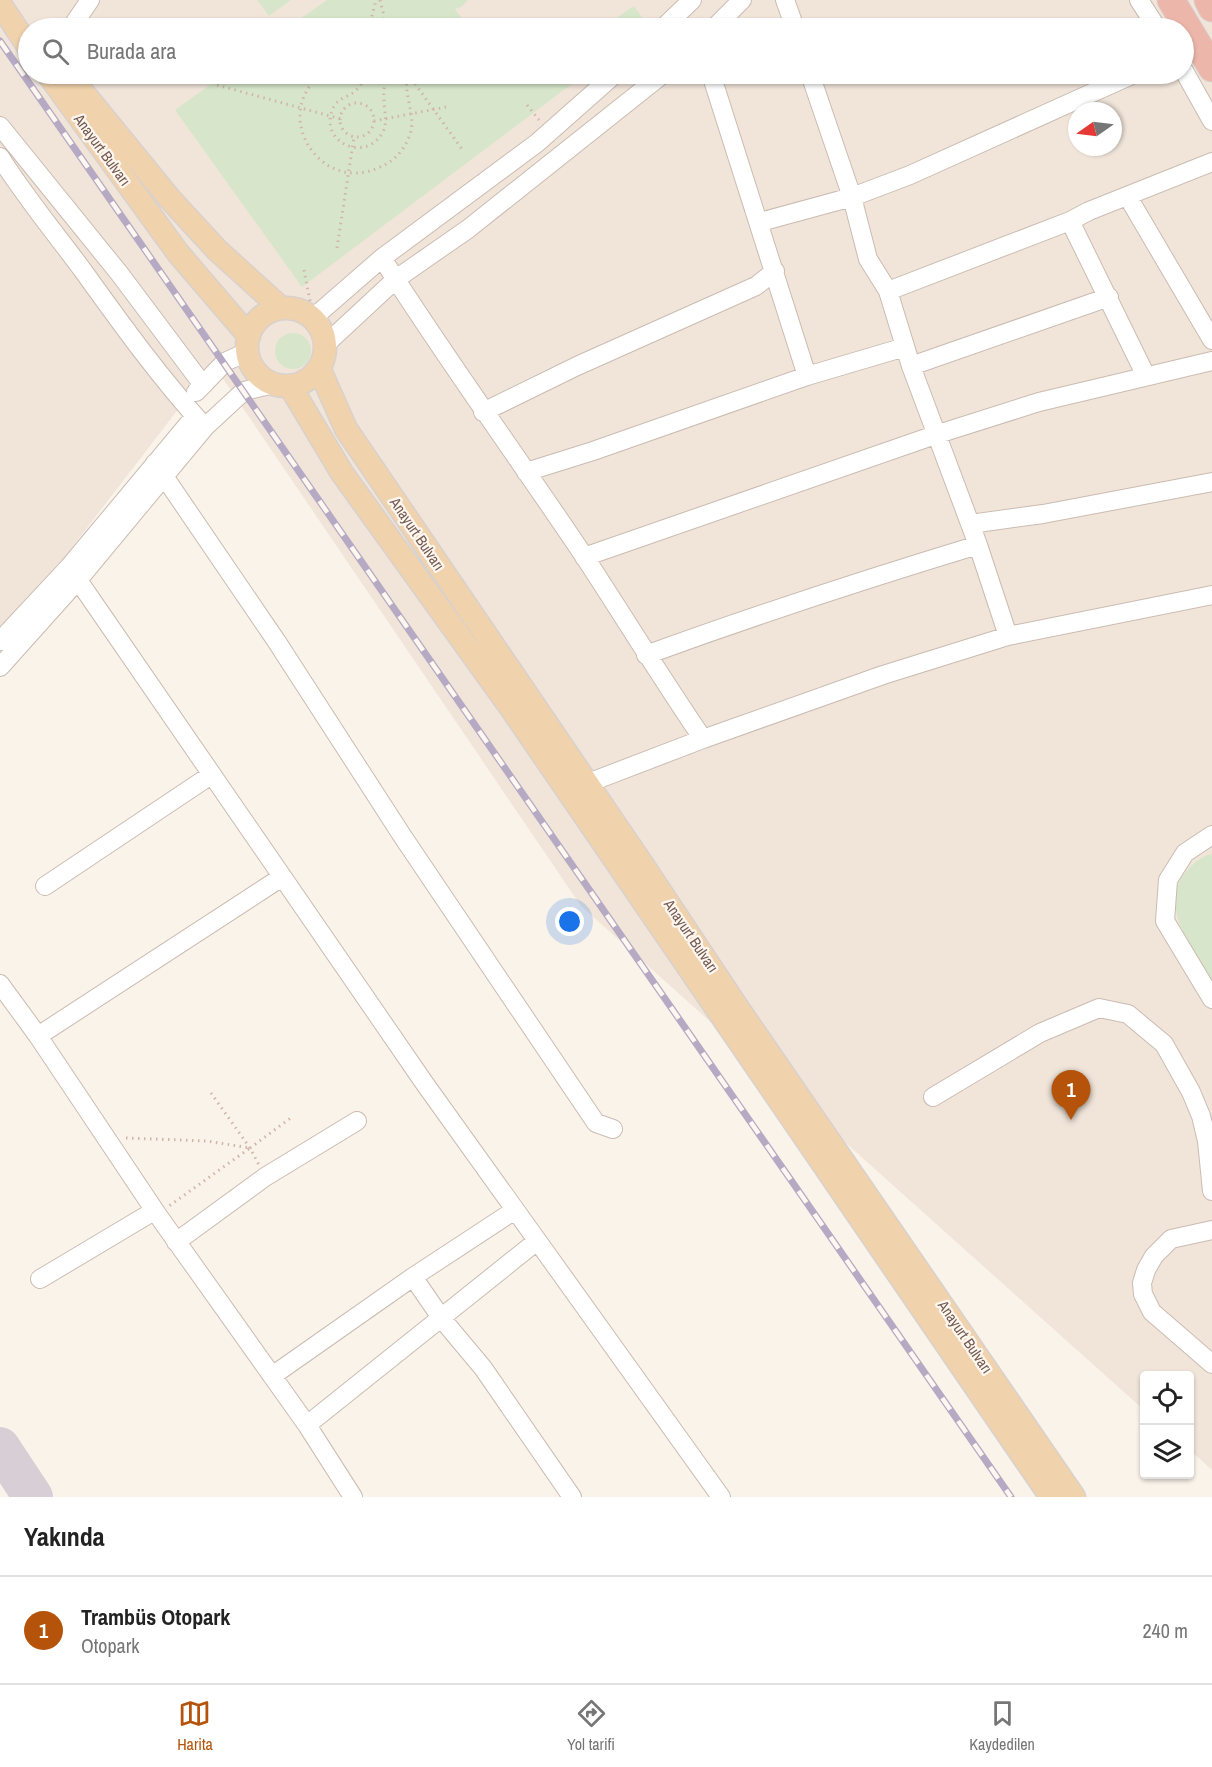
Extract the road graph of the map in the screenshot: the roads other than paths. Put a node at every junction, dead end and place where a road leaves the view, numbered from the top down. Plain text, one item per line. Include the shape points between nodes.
1 (12, 0) edge
2 (90, 0) edge
3 (692, 0) edge
4 (747, 0) edge
5 (785, 0) edge
6 (1139, 0) edge
7 (1171, 0) edge
8 (1208, 0) edge
9 (0, 4) edge
10 (1212, 8) edge
11 (26, 18) edge
12 (78, 18) edge
13 (673, 18) edge
14 (726, 18) edge
15 (791, 18) edge
16 (1151, 18) edge
17 (1182, 18) edge
18 (18, 31) edge
19 (1194, 38) edge
20 (1212, 68) edge
21 (55, 84) edge
22 (76, 84) edge
23 (604, 84) edge
24 (650, 84) edge
25 (714, 84) edge
26 (813, 84) edge
27 (1112, 84) edge
28 (1191, 84) edge
29 (1212, 121) edge
30 (0, 126) edge
31 (0, 158) edge
32 (1212, 162) edge
33 (852, 197) junction
34 (1128, 197) junction
35 (1070, 221) junction
36 (760, 222) junction
37 (382, 258) junction
38 (775, 271) junction
39 (396, 279) junction
40 (888, 291) junction
41 (1109, 297) junction
42 (281, 308) junction
43 (313, 318) junction
44 (1212, 340) edge
45 (248, 344) junction
46 (325, 345) junction
47 (905, 347) junction
48 (1212, 361) edge
49 (911, 366) junction
50 (319, 368) junction
51 (807, 375) junction
52 (1146, 376) junction
53 (203, 385) junction
54 (282, 385) junction
55 (483, 412) junction
56 (195, 416) junction
57 (935, 435) junction
58 (160, 470) junction
59 (525, 472) junction
60 (1212, 482) edge
61 (970, 524) junction
62 (978, 545) junction
63 (584, 556) junction
64 (74, 573) junction
65 (1212, 596) edge
66 (1008, 636) junction
67 (0, 641) edge
68 (646, 655) junction
69 (0, 667) edge
70 (703, 739) junction
71 (211, 775) junction
72 (588, 783) junction
73 (1212, 835) edge
74 (282, 877) junction
75 (45, 886) dead end
76 (0, 984) edge
77 (1212, 999) edge
78 (38, 1036) junction
79 (933, 1097) dead end
80 (357, 1121) dead end
81 (613, 1129) dead end
82 (1212, 1191) edge
83 (515, 1210) junction
84 (156, 1213) junction
85 (1212, 1230) edge
86 (537, 1241) junction
87 (176, 1242) junction
88 (413, 1277) junction
89 (40, 1279) dead end
90 (442, 1319) junction
91 (1212, 1364) edge
92 (272, 1376) junction
93 (307, 1425) junction
94 (353, 1497) edge
95 (572, 1497) edge
96 (720, 1497) edge
97 (1051, 1497) edge
98 (1074, 1497) edge

1 - 11 main road
2 - 12 street
3 - 13 street
4 - 14 street
5 - 15 street
6 - 16 street
7 - 17 highway
8 - 10 highway
9 - 18 main road
19 - 20 highway
21 - 45 main road, Anayurt Bulvarı
22 - 42 main road, Anayurt Bulvarı via 170,199 217,250
23 - 37 street via 537,143
24 - 39 street via 468,229
25 - 36 street
26 - 33 street
27 - 33 street
28 - 29 street
30 - 53 street
31 - 56 street
32 - 34 street
33 - 36 street
33 - 40 street via 868,259
34 - 35 street
34 - 44 street
35 - 40 street
35 - 41 street
36 - 38 street
37 - 39 street
37 - 43 street
38 - 51 street
38 - 55 street via 756,286
39 - 46 street
39 - 55 street
40 - 47 street
41 - 49 street
41 - 52 street
42 - 43 main road via 292,308
42 - 45 main road via 262,316 252,328
43 - 46 main road via 321,328
45 - 53 street
45 - 54 main road via 252,367
46 - 50 main road
47 - 49 street
47 - 51 street
48 - 52 street
49 - 57 street
50 - 54 main road via 308,380
50 - 72 main road, Anayurt Bulvarı via 346,429
51 - 59 street
52 - 57 street via 1039,402
53 - 56 street
54 - 56 street via 244,391
54 - 97 main road, Anayurt Bulvarı via 511,708
55 - 59 street
56 - 58 street
57 - 61 street
57 - 63 street
58 - 64 street
58 - 81 street via 596,1123
59 - 63 street
60 - 61 street
61 - 62 street
62 - 66 street
62 - 68 street via 747,618
63 - 68 street
64 - 67 street
64 - 69 street
64 - 71 street
65 - 66 street
66 - 70 street via 883,675
68 - 70 street
70 - 72 street
71 - 74 street
71 - 75 street
72 - 98 main road, Anayurt Bulvarı
73 - 77 street via 1185,853 1168,880 1165,921
74 - 78 street
74 - 83 street
76 - 78 street
78 - 84 street
79 - 82 street via 1040,1033 1079,1016 1099,1008 1128,1014 1164,1044 1191,1092 1207,1141
80 - 87 street via 265,1177
83 - 86 street
83 - 88 street
84 - 87 street
84 - 89 street
85 - 91 street via 1171,1239 1154,1256 1142,1283 1152,1312
86 - 90 street
86 - 96 street
87 - 92 street
88 - 90 street
88 - 92 street
90 - 93 street
90 - 95 street via 483,1368
92 - 93 street
93 - 94 street

